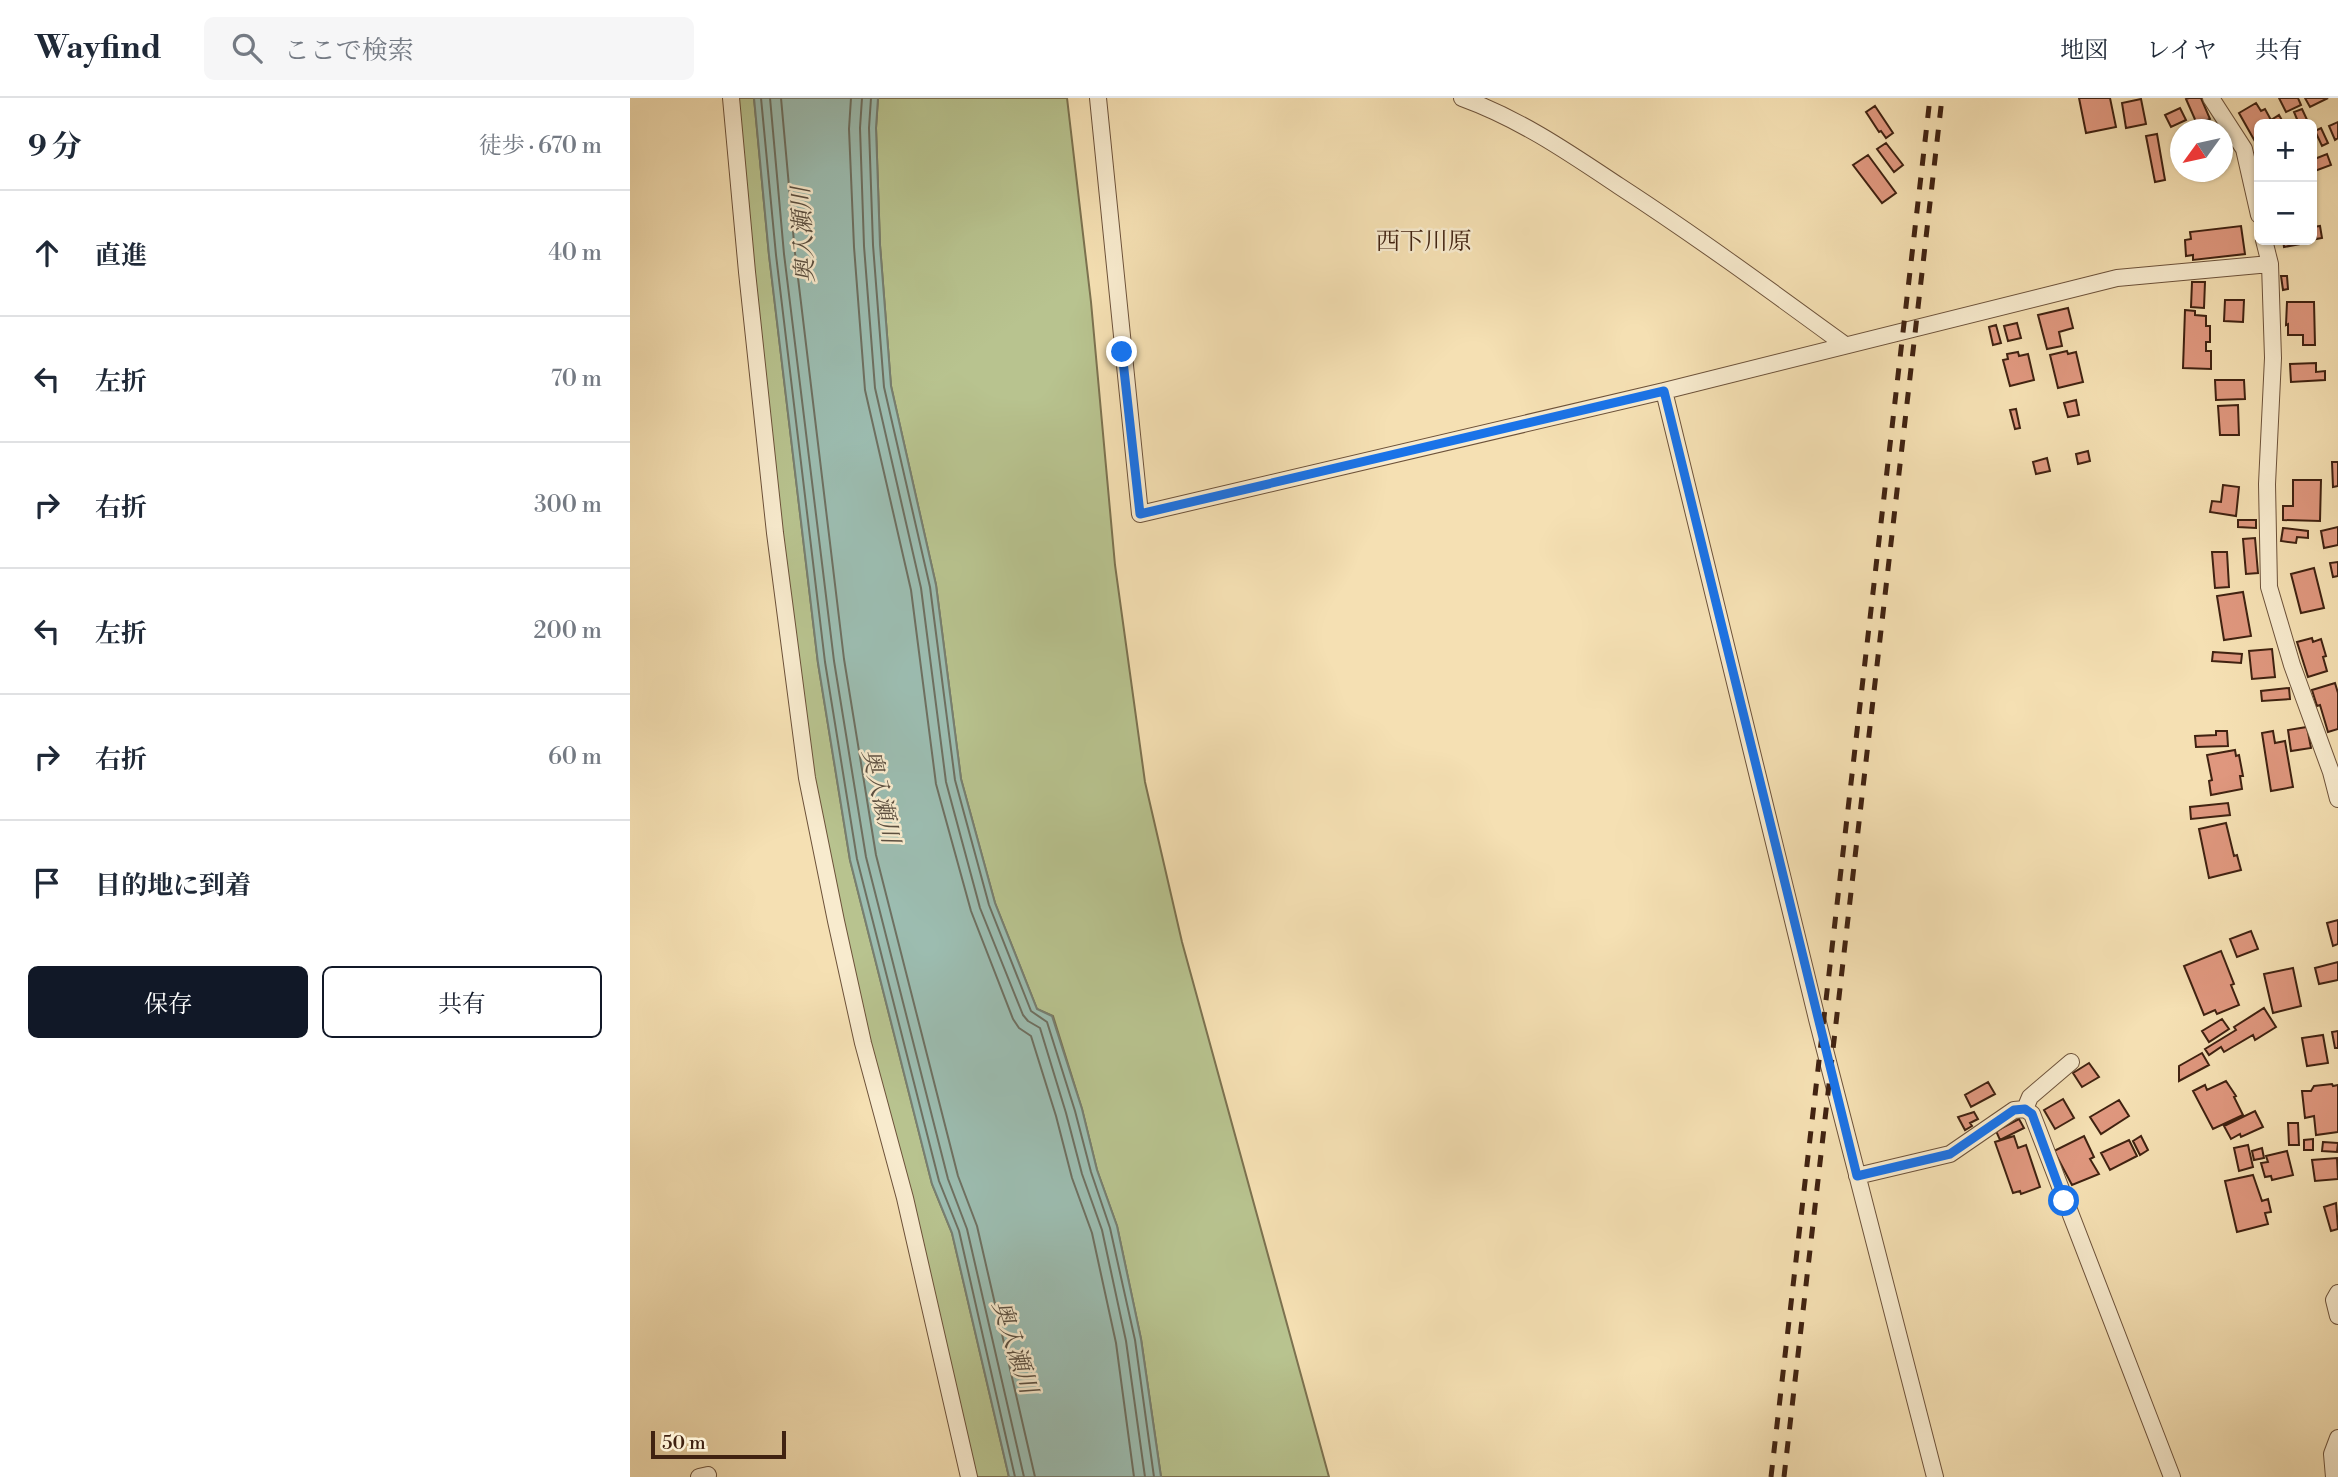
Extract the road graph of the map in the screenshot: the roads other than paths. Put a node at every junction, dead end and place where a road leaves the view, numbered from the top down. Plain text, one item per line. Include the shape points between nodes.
1 (731, 98) edge
2 (1098, 98) edge
3 (1462, 98) edge
4 (2211, 98) edge
5 (2254, 193) edge
6 (2265, 245) edge
7 (2270, 264) junction
8 (1845, 345) junction
9 (1664, 391) junction
10 (2338, 799) edge
11 (2071, 1062) dead end
12 (2025, 1109) junction
13 (1857, 1176) junction
14 (2338, 1293) edge
15 (2338, 1316) edge
16 (2338, 1438) edge
17 (969, 1477) edge
18 (1935, 1477) edge
19 (2172, 1477) edge
20 (2334, 1477) edge

1 - 17 street via 775,533 807,778 863,1043 905,1198
2 - 9 street via 1140,514
3 - 8 street via 1537,131
4 - 5 street via 2244,149
6 - 7 street
7 - 8 street via 2117,278
7 - 10 street via 2269,587
8 - 9 street
9 - 13 street
11 - 12 street via 2030,1097
12 - 13 street via 2014,1110 1950,1154
12 - 19 street via 2032,1114
13 - 18 street
14 - 15 street via 2334,1300
16 - 20 street via 2332,1454

